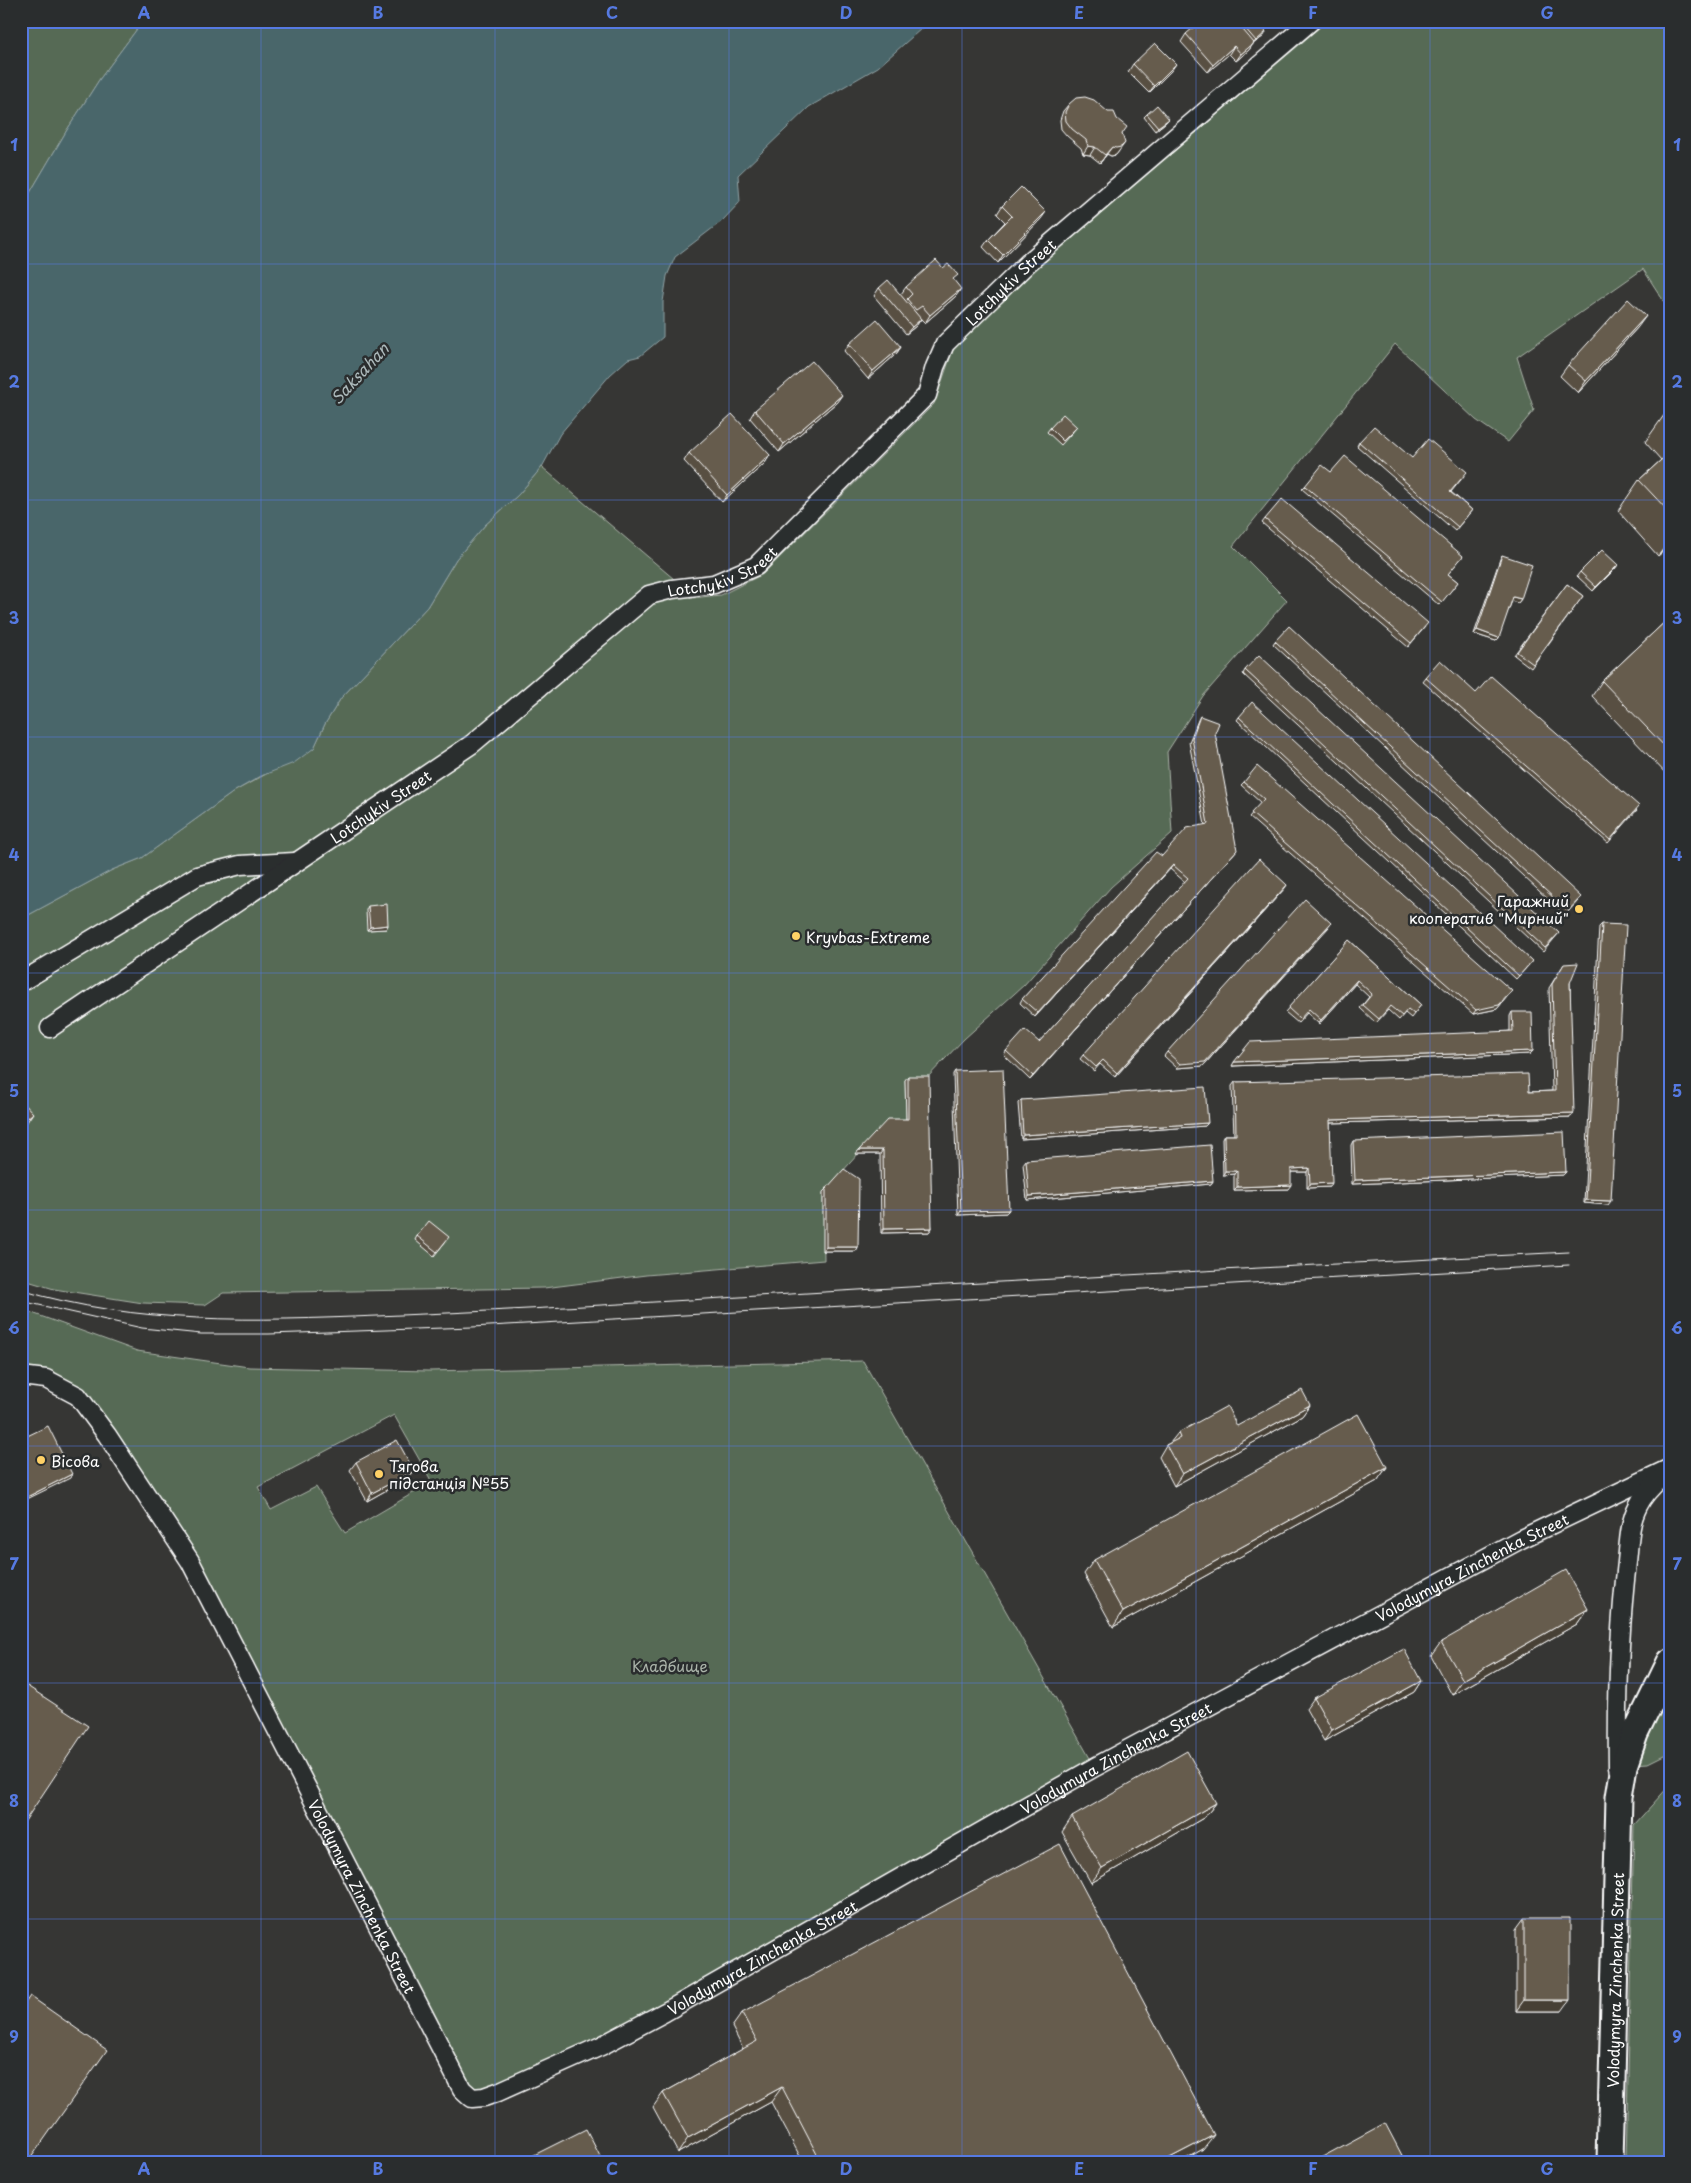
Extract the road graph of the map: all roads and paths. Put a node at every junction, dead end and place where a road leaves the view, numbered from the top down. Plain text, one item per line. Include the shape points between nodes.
1 (1311, 21) edge
2 (294, 862) junction
3 (21, 982) edge
4 (50, 1028) dead end
5 (21, 1376) edge
6 (1670, 1469) edge
7 (1670, 1662) edge
8 (1618, 1797) junction
9 (1610, 2162) edge

1 - 2 street, Lotchykiv Street via 1029,262 945,344 927,395 756,566 714,584 649,595 472,744
2 - 3 street via 240,865 197,876
2 - 4 street, Lotchykiv Street
5 - 6 street, Volodymyra Zinchenka Street via 46,1379 78,1396 190,1561 419,2008 462,2089 472,2098 498,2092 601,2046 1095,1767 1521,1539
6 - 8 street, Volodymyra Zinchenka Street via 1650,1488 1637,1507 1632,1525 1622,1612 1617,1716
7 - 8 main road, Volodymyra Zinchenka Street via 1636,1734 1624,1766
8 - 9 main road, Volodymyra Zinchenka Street

